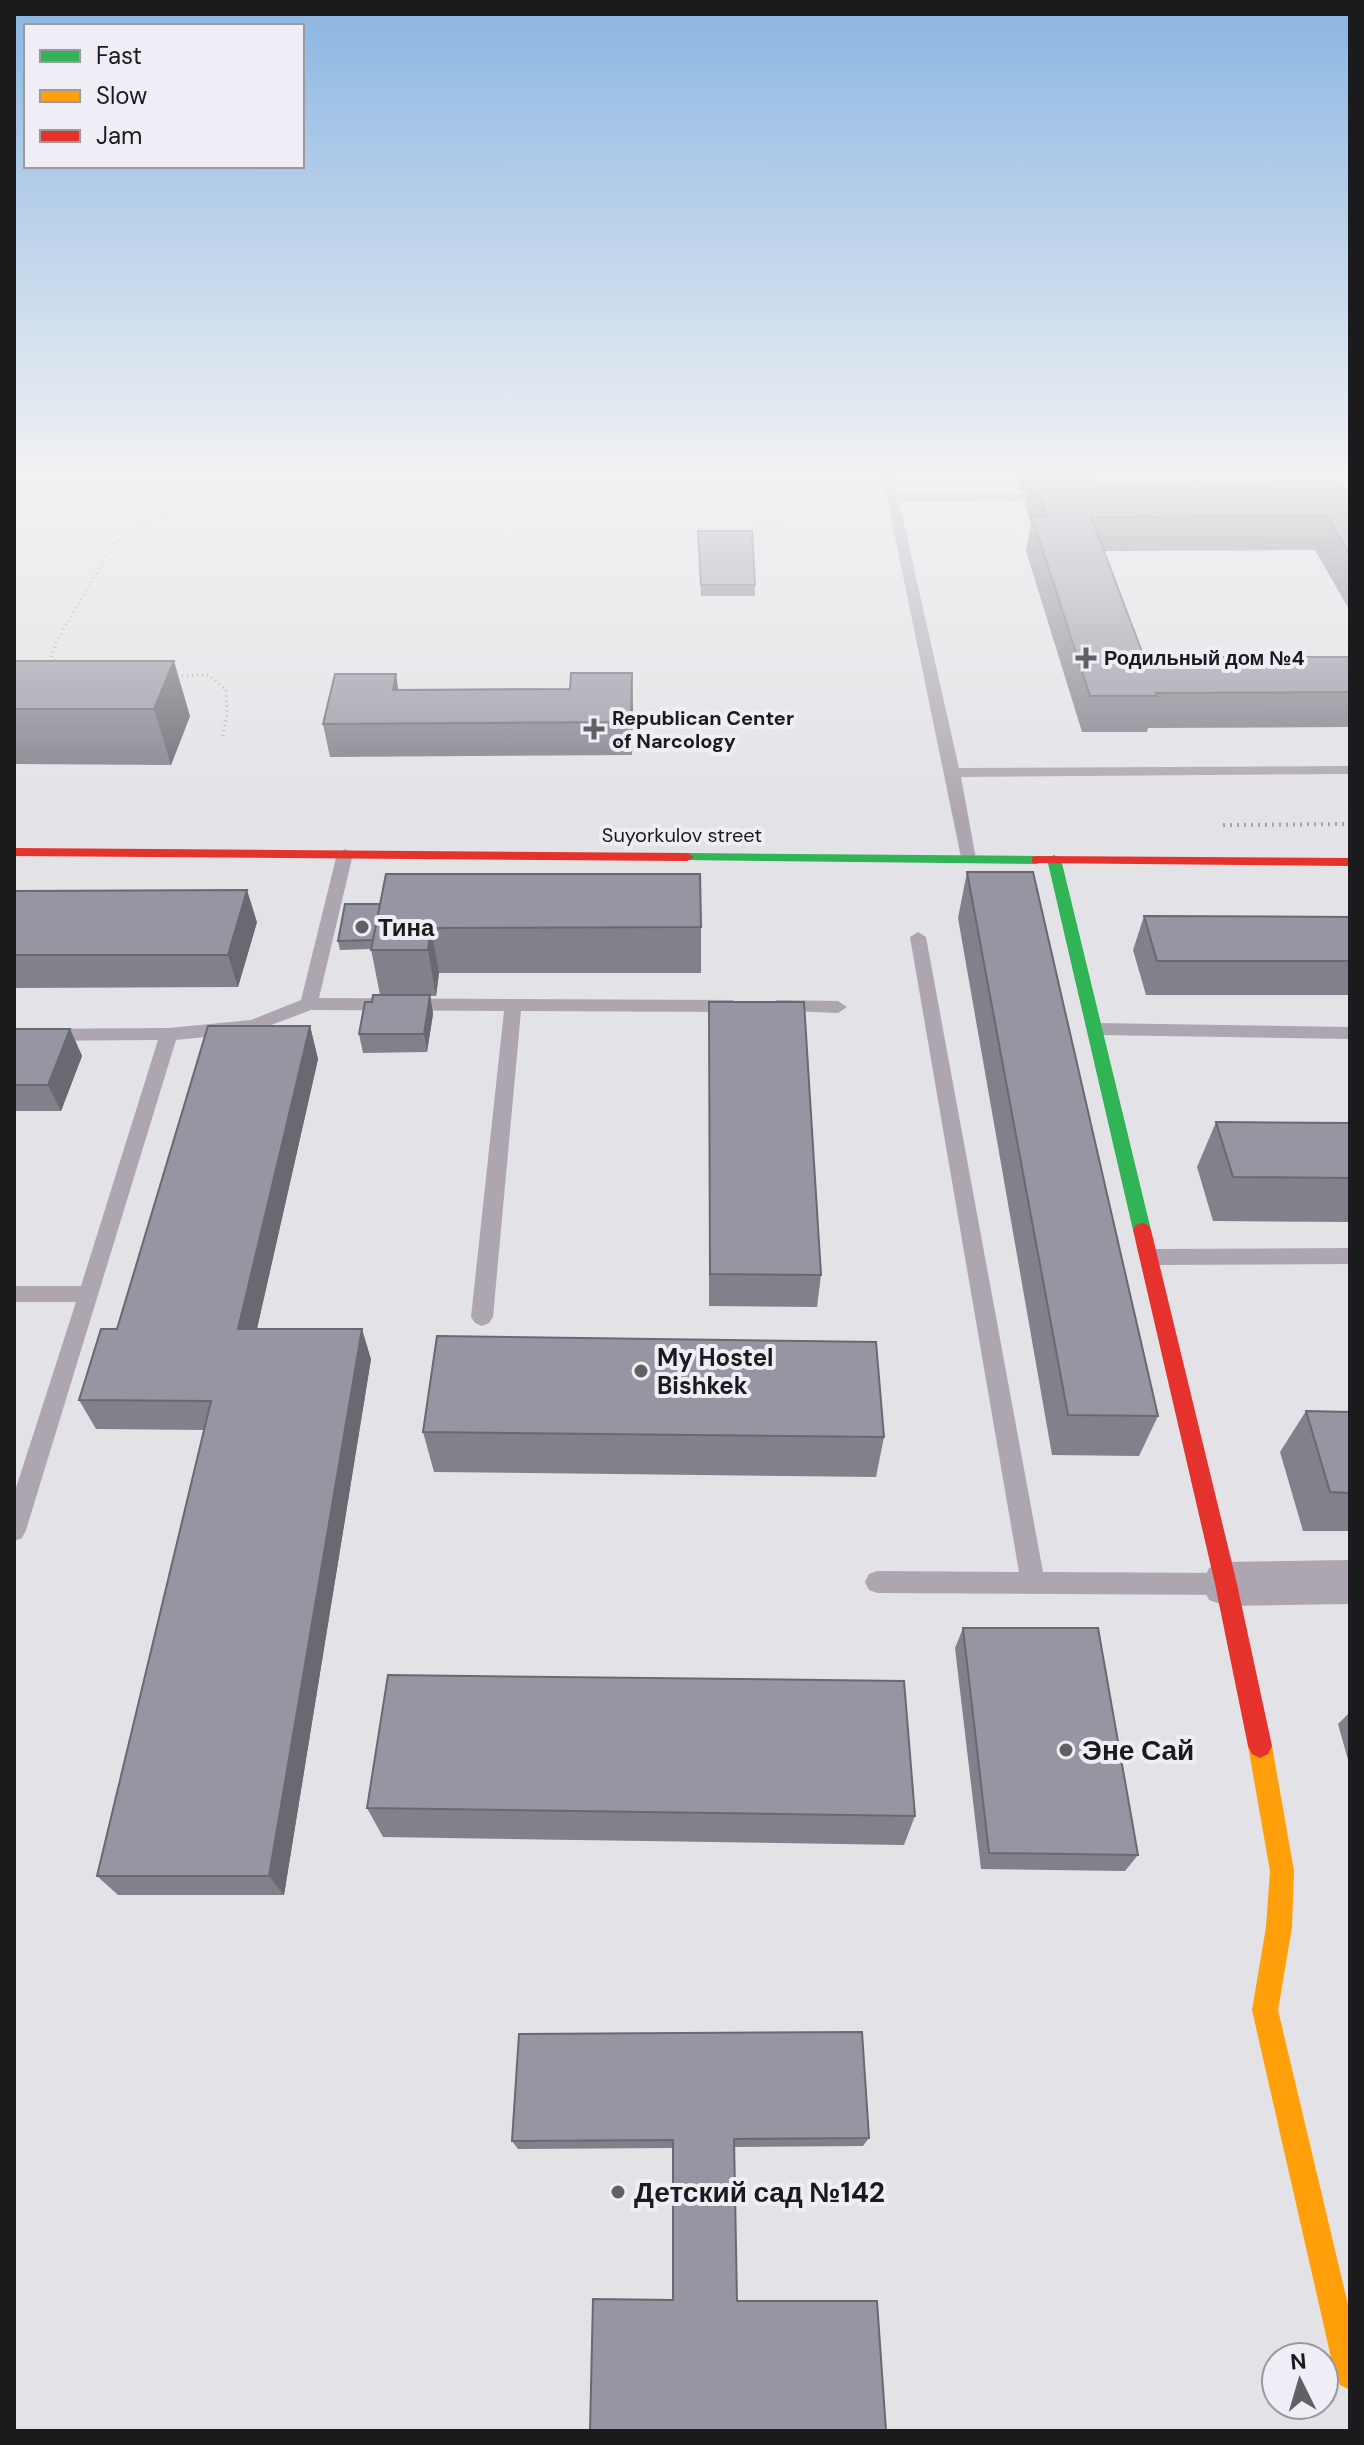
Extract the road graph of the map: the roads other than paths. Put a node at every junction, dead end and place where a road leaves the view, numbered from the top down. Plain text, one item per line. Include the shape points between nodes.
1 (912, 588) edge
2 (1350, 770) edge
3 (953, 773) junction
4 (14, 852) edge
5 (345, 854) junction
6 (968, 859) junction
7 (1054, 859) junction
8 (1350, 862) edge
9 (918, 937) dead end
10 (309, 1004) junction
11 (513, 1005) junction
12 (838, 1007) dead end
13 (1097, 1029) junction
14 (1350, 1033) edge
15 (169, 1034) junction
16 (14, 1035) edge
17 (1350, 1256) edge
18 (1149, 1257) junction
19 (14, 1294) edge
20 (89, 1294) junction
21 (482, 1317) dead end
22 (14, 1530) edge
23 (877, 1582) dead end
24 (1350, 1582) edge
25 (1033, 1584) junction
26 (1226, 1584) junction
27 (1350, 2375) edge

1 - 3 lane
2 - 3 lane
3 - 6 lane
4 - 5 street, Suyorkulov street
5 - 6 street, Suyorkulov street
5 - 10 lane
6 - 7 street, Suyorkulov street
7 - 8 street, Suyorkulov street
7 - 13 street
9 - 25 lane
10 - 11 lane
10 - 15 lane via 253,1026
11 - 12 lane
11 - 21 lane
13 - 14 lane
13 - 18 street
15 - 16 lane
15 - 20 lane
17 - 18 lane
18 - 26 street
19 - 20 lane
20 - 22 lane
23 - 25 lane
24 - 26 street
25 - 26 lane
26 - 27 street via 1282,1871 1265,2010

